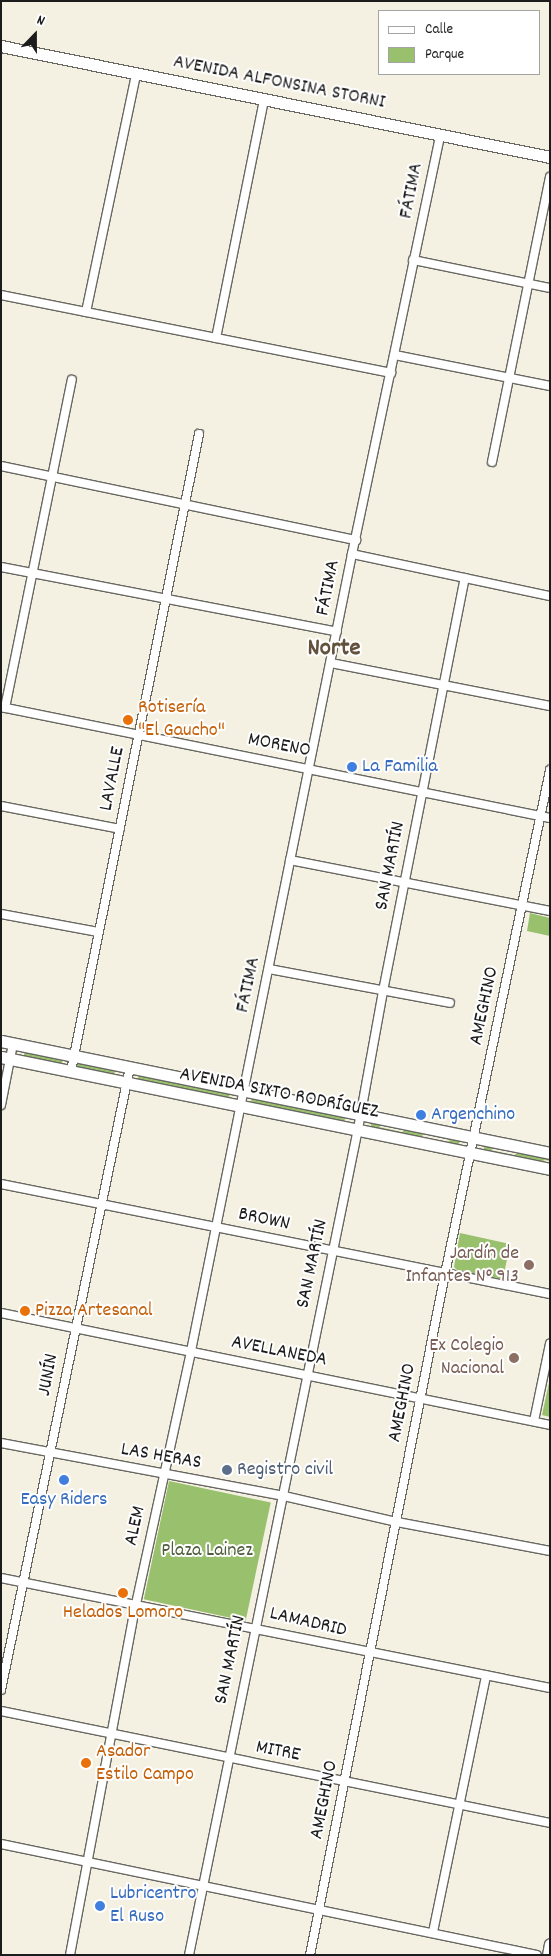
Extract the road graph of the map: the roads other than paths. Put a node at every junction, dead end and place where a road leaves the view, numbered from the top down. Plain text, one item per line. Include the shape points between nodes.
1 (1, 46) edge
2 (136, 74) junction
3 (264, 99) junction
4 (440, 135) junction
5 (550, 157) edge
6 (550, 177) edge
7 (413, 260) junction
8 (528, 284) junction
9 (550, 288) edge
10 (1, 295) edge
11 (86, 312) junction
12 (216, 338) junction
13 (395, 356) junction
14 (391, 373) junction
15 (508, 378) junction
16 (72, 380) dead end
17 (550, 386) edge
18 (199, 434) dead end
19 (492, 462) dead end
20 (1, 466) edge
21 (52, 476) junction
22 (186, 505) junction
23 (356, 540) junction
24 (352, 554) junction
25 (1, 567) edge
26 (33, 573) junction
27 (465, 578) junction
28 (550, 596) edge
29 (167, 600) junction
30 (337, 632) junction
31 (331, 663) junction
32 (444, 685) junction
33 (550, 706) edge
34 (3, 707) edge
35 (139, 734) junction
36 (309, 768) junction
37 (550, 770) edge
38 (423, 792) junction
39 (1, 806) edge
40 (540, 816) junction
41 (550, 818) edge
42 (120, 829) junction
43 (290, 860) junction
44 (405, 883) junction
45 (523, 906) junction
46 (550, 911) edge
47 (1, 914) edge
48 (98, 932) junction
49 (269, 969) junction
50 (383, 991) junction
51 (450, 1003) dead end
52 (1, 1041) edge
53 (13, 1044) junction
54 (74, 1055) junction
55 (6, 1057) edge
56 (130, 1067) junction
57 (71, 1071) junction
58 (128, 1082) junction
59 (244, 1090) junction
60 (1, 1105) edge
61 (241, 1106) junction
62 (361, 1113) junction
63 (358, 1129) junction
64 (475, 1137) junction
65 (471, 1153) junction
66 (550, 1153) edge
67 (550, 1169) edge
68 (1, 1184) edge
69 (103, 1204) junction
70 (216, 1226) junction
71 (332, 1251) junction
72 (445, 1274) junction
73 (550, 1294) edge
74 (1, 1313) edge
75 (76, 1327) junction
76 (550, 1344) edge
77 (191, 1351) junction
78 (308, 1375) junction
79 (420, 1398) junction
80 (534, 1422) junction
81 (550, 1425) edge
82 (1, 1443) edge
83 (50, 1453) junction
84 (163, 1474) junction
85 (284, 1496) junction
86 (397, 1522) junction
87 (550, 1552) edge
88 (1, 1578) edge
89 (24, 1582) junction
90 (136, 1604) junction
91 (254, 1627) junction
92 (371, 1653) junction
93 (486, 1675) junction
94 (550, 1688) edge
95 (1, 1690) edge
96 (1, 1712) edge
97 (112, 1734) junction
98 (228, 1759) junction
99 (345, 1781) junction
100 (459, 1805) junction
101 (550, 1823) edge
102 (1, 1844) edge
103 (89, 1862) junction
104 (202, 1885) junction
105 (319, 1908) junction
106 (432, 1932) junction
107 (550, 1944) edge
108 (70, 1955) edge
109 (189, 1955) edge
110 (310, 1955) edge
111 (537, 1955) edge
112 (548, 1955) edge

1 - 2 main road, AVENIDA ALFONSINA STORNI
2 - 3 main road, AVENIDA ALFONSINA STORNI
2 - 11 street
3 - 4 main road, AVENIDA ALFONSINA STORNI
3 - 12 street
4 - 5 main road, AVENIDA ALFONSINA STORNI
4 - 7 street, FÁTIMA
6 - 8 street
7 - 8 street
7 - 13 street, FÁTIMA
8 - 9 street
8 - 15 street
10 - 11 street
11 - 12 street
12 - 14 street
13 - 14 street, FÁTIMA
13 - 15 street
14 - 23 street, FÁTIMA
15 - 17 street
15 - 19 street
16 - 21 street
18 - 22 street, LAVALLE
20 - 21 street
21 - 22 street
21 - 26 street
22 - 23 street
22 - 29 street, LAVALLE
23 - 24 street, FÁTIMA
24 - 27 street
24 - 30 street, FÁTIMA
25 - 26 street
26 - 29 street
26 - 34 street
27 - 28 street
27 - 32 street, SAN MARTÍN
29 - 30 street
29 - 35 street, LAVALLE
30 - 31 street, FÁTIMA
31 - 32 street
31 - 36 street, FÁTIMA
32 - 33 street
32 - 38 street, SAN MARTÍN
34 - 35 street, MORENO
35 - 36 street, MORENO
35 - 42 street, LAVALLE
36 - 38 street, MORENO
36 - 43 street, FÁTIMA
37 - 40 street, AMEGHINO
38 - 40 street, MORENO
38 - 44 street, SAN MARTÍN
39 - 42 street
40 - 41 street, MORENO
40 - 45 street, AMEGHINO
42 - 48 street, LAVALLE
43 - 44 street
43 - 49 street, FÁTIMA
44 - 45 street
44 - 50 street, SAN MARTÍN
45 - 46 street
45 - 64 street, AMEGHINO
47 - 48 street
48 - 54 street, LAVALLE
49 - 50 street
49 - 59 street, FÁTIMA
50 - 51 street
50 - 62 street, SAN MARTÍN
52 - 53 main road, AVENIDA SIXTO RODRÍGUEZ
53 - 54 main road, AVENIDA SIXTO RODRÍGUEZ
53 - 55 street
54 - 56 main road, AVENIDA SIXTO RODRÍGUEZ
54 - 57 street, LAVALLE
55 - 57 main road, AVENIDA SIXTO RODRÍGUEZ
55 - 60 street
56 - 58 street, JUNÍN
56 - 59 main road, AVENIDA SIXTO RODRÍGUEZ
57 - 58 main road, AVENIDA SIXTO RODRÍGUEZ
58 - 61 main road, AVENIDA SIXTO RODRÍGUEZ
58 - 69 street, JUNÍN
59 - 61 street, FÁTIMA
59 - 62 main road, AVENIDA SIXTO RODRÍGUEZ
61 - 63 main road, AVENIDA SIXTO RODRÍGUEZ
61 - 70 street, ALEM
62 - 63 street, SAN MARTÍN
62 - 64 main road, AVENIDA SIXTO RODRÍGUEZ
63 - 65 main road, AVENIDA SIXTO RODRÍGUEZ
63 - 71 street, SAN MARTÍN
64 - 65 street, AMEGHINO
64 - 66 main road, AVENIDA SIXTO RODRÍGUEZ
65 - 67 main road, AVENIDA SIXTO RODRÍGUEZ
65 - 72 street, AMEGHINO
68 - 69 street, BROWN
69 - 70 street, BROWN
69 - 75 street, JUNÍN
70 - 71 street, BROWN
70 - 77 street, ALEM
71 - 72 street, BROWN
71 - 78 street, SAN MARTÍN
72 - 73 street, BROWN
72 - 79 street, AMEGHINO
74 - 75 street, AVELLANEDA
75 - 77 street, AVELLANEDA
75 - 83 street, JUNÍN
76 - 80 street
77 - 78 street, AVELLANEDA
77 - 84 street, ALEM
78 - 79 street, AVELLANEDA
78 - 85 street, SAN MARTÍN
79 - 80 street, AVELLANEDA
79 - 86 street, AMEGHINO
80 - 81 street, AVELLANEDA
82 - 83 street, LAS HERAS
83 - 84 street, LAS HERAS
83 - 89 street, JUNÍN
84 - 85 street, LAS HERAS
84 - 90 street, ALEM
85 - 86 street, LAS HERAS
85 - 91 street, SAN MARTÍN
86 - 87 street, LAS HERAS
86 - 92 street, AMEGHINO
88 - 89 street, LAMADRID
89 - 90 street, LAMADRID
89 - 95 street, JUNÍN
90 - 91 street, LAMADRID
90 - 97 street, ALEM
91 - 92 street, LAMADRID
91 - 98 street, SAN MARTÍN
92 - 93 street, LAMADRID
92 - 99 street, AMEGHINO
93 - 94 street, LAMADRID
93 - 100 street
96 - 97 street, MITRE
97 - 98 street, MITRE
97 - 103 street, ALEM
98 - 99 street, MITRE
98 - 104 street, SAN MARTÍN
99 - 100 street, MITRE
99 - 105 street, AMEGHINO
100 - 101 street, MITRE
100 - 106 street
102 - 103 street
103 - 104 street
103 - 108 street, ALEM
104 - 105 street
104 - 109 street, SAN MARTÍN
105 - 106 street
105 - 110 street, AMEGHINO
106 - 111 street
107 - 112 main road

